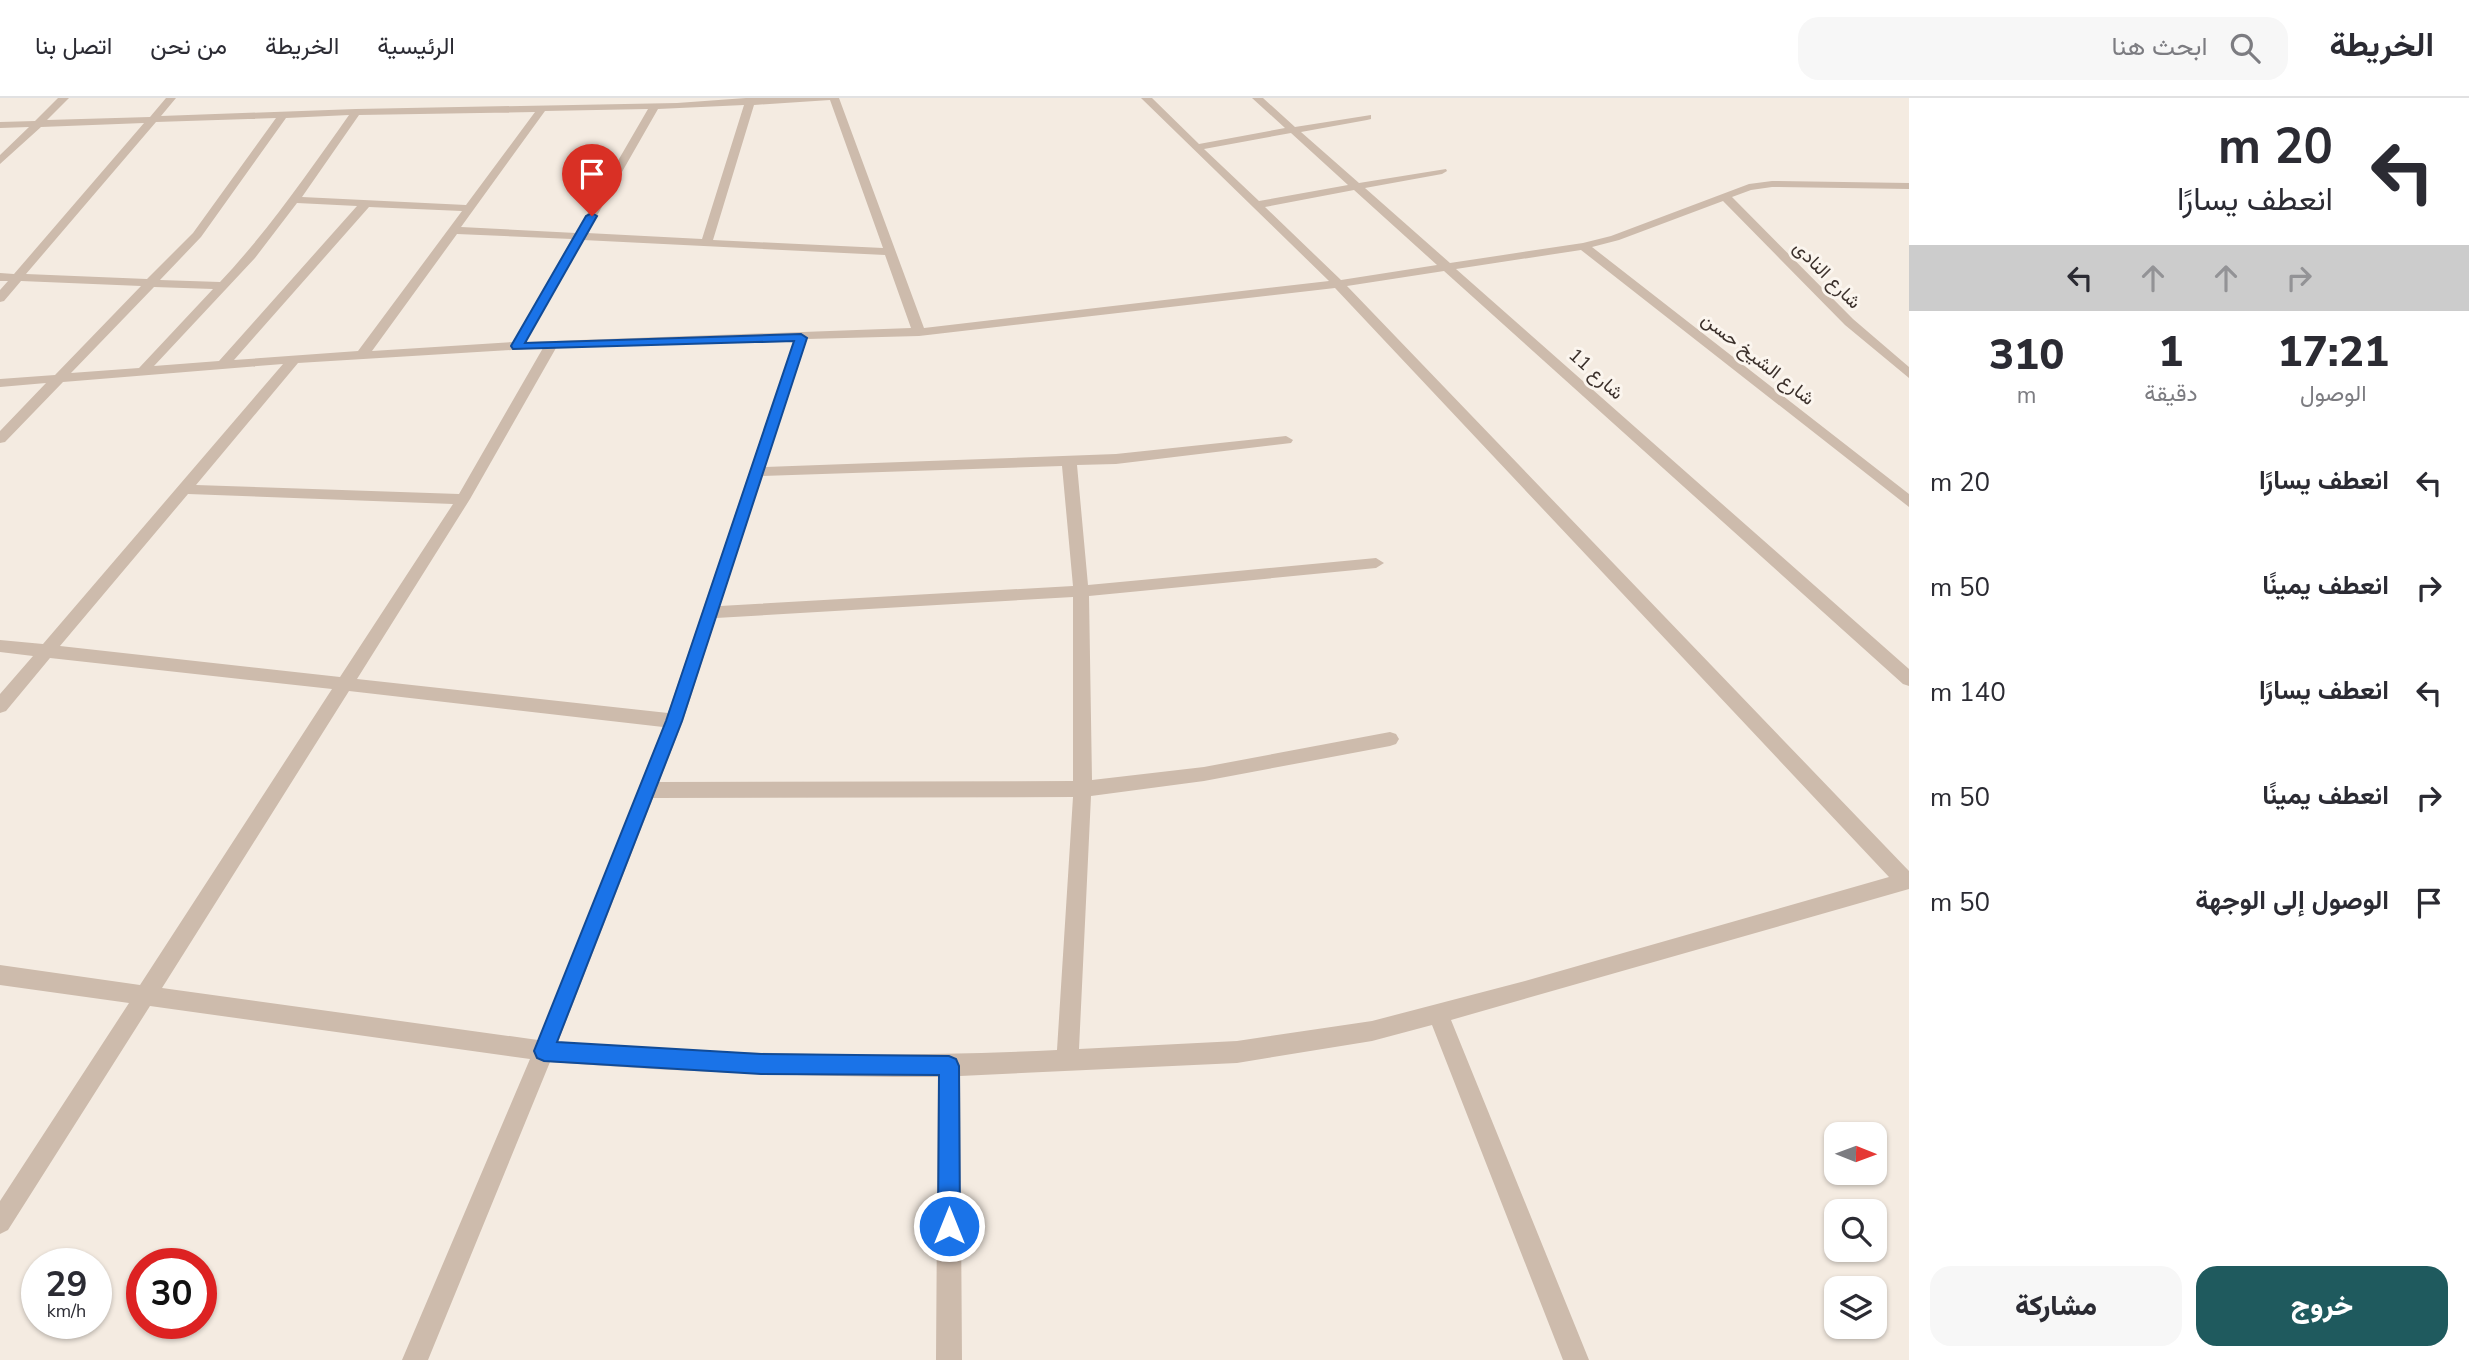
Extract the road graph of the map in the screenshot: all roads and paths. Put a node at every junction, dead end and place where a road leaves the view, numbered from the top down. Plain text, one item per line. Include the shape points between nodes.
1 (64, 98) edge
2 (171, 98) edge
3 (498, 98) edge
4 (828, 98) edge
5 (834, 98) edge
6 (1146, 98) edge
7 (1257, 98) edge
8 (751, 101) edge
9 (677, 102) edge
10 (604, 103) edge
11 (654, 107) junction
12 (541, 109) junction
13 (495, 110) junction
14 (278, 112) junction
15 (356, 113) junction
16 (1367, 117) dead end
17 (155, 119) junction
18 (38, 123) junction
19 (0, 125) edge
20 (1293, 130) junction
21 (1197, 147) junction
22 (0, 161) edge
23 (1442, 171) dead end
24 (1909, 186) edge
25 (1356, 187) junction
26 (1724, 196) junction
27 (295, 200) junction
28 (365, 204) junction
29 (1257, 205) junction
30 (469, 208) junction
31 (453, 230) junction
32 (579, 238) junction
33 (706, 244) junction
34 (1583, 246) junction
35 (890, 252) junction
36 (1449, 269) junction
37 (0, 277) edge
38 (19, 277) junction
39 (151, 283) junction
40 (1338, 284) junction
41 (224, 286) junction
42 (0, 298) edge
43 (919, 332) junction
44 (801, 338) junction
45 (552, 344) junction
46 (517, 346) junction
47 (362, 355) junction
48 (293, 359) junction
49 (223, 365) junction
50 (142, 372) junction
51 (1909, 374) edge
52 (59, 378) junction
53 (0, 383) edge
54 (0, 439) edge
55 (1286, 440) dead end
56 (1069, 461) junction
57 (757, 472) junction
58 (183, 489) junction
59 (463, 499) junction
60 (1909, 502) edge
61 (1376, 563) dead end
62 (1081, 592) junction
63 (709, 613) junction
64 (0, 646) edge
65 (48, 652) junction
66 (1909, 678) edge
67 (346, 684) junction
68 (0, 706) edge
69 (674, 721) junction
70 (1390, 739) dead end
71 (1083, 789) junction
72 (646, 790) junction
73 (1907, 880) edge
74 (0, 975) edge
75 (146, 995) junction
76 (1438, 1014) junction
77 (544, 1051) junction
78 (1067, 1060) junction
79 (949, 1066) junction
80 (0, 1222) edge
81 (415, 1360) edge
82 (949, 1360) edge
83 (1576, 1360) edge

1 - 18 street
2 - 17 street
3 - 13 street
4 - 8 street
5 - 35 street
6 - 21 street
7 - 20 street, شارع 11
8 - 9 street
8 - 33 street
9 - 11 street
10 - 11 street
10 - 12 street
11 - 32 street
12 - 13 street
12 - 30 street
13 - 15 street
14 - 15 street
14 - 17 street
14 - 39 street via 204,226
15 - 27 street
16 - 20 street
17 - 18 street
17 - 38 street
18 - 19 street
18 - 22 street
20 - 21 street
20 - 25 street, شارع 11
21 - 29 street
23 - 25 street
24 - 26 street via 1772,184
25 - 29 street
25 - 36 street, شارع 11
26 - 34 street
26 - 51 street, شارع النادى via 1849,322
27 - 28 street
27 - 41 street
28 - 30 street
28 - 49 street
29 - 40 street
30 - 31 street
31 - 32 street
31 - 47 street
32 - 33 street
32 - 46 street
33 - 35 street
34 - 36 street
34 - 60 street, شارع الشيخ حسن
35 - 43 street
36 - 40 street
36 - 66 street, شارع 11
37 - 38 street
38 - 39 street
38 - 42 street
39 - 41 street
39 - 52 street
40 - 43 street
40 - 73 street
41 - 50 street
43 - 44 street
44 - 45 street
44 - 57 street
45 - 46 street
45 - 59 street
46 - 47 street
47 - 48 street
48 - 49 street
48 - 58 street
49 - 50 street
50 - 52 street
52 - 53 street
52 - 54 street
55 - 56 street
56 - 57 street
56 - 62 street
57 - 63 street
58 - 59 street
58 - 65 street
59 - 67 street
61 - 62 street
62 - 63 street
62 - 71 street
63 - 69 street
64 - 65 street
65 - 67 street
65 - 68 street
67 - 69 street
67 - 75 street
69 - 72 street
70 - 71 street via 1204,774
71 - 72 street
71 - 78 street
72 - 77 street
73 - 76 street
74 - 75 street
75 - 77 street
75 - 80 street
76 - 78 street via 1372,1031 1237,1052
76 - 83 street
77 - 79 street via 761,1064
77 - 81 street
78 - 79 street
79 - 82 street

